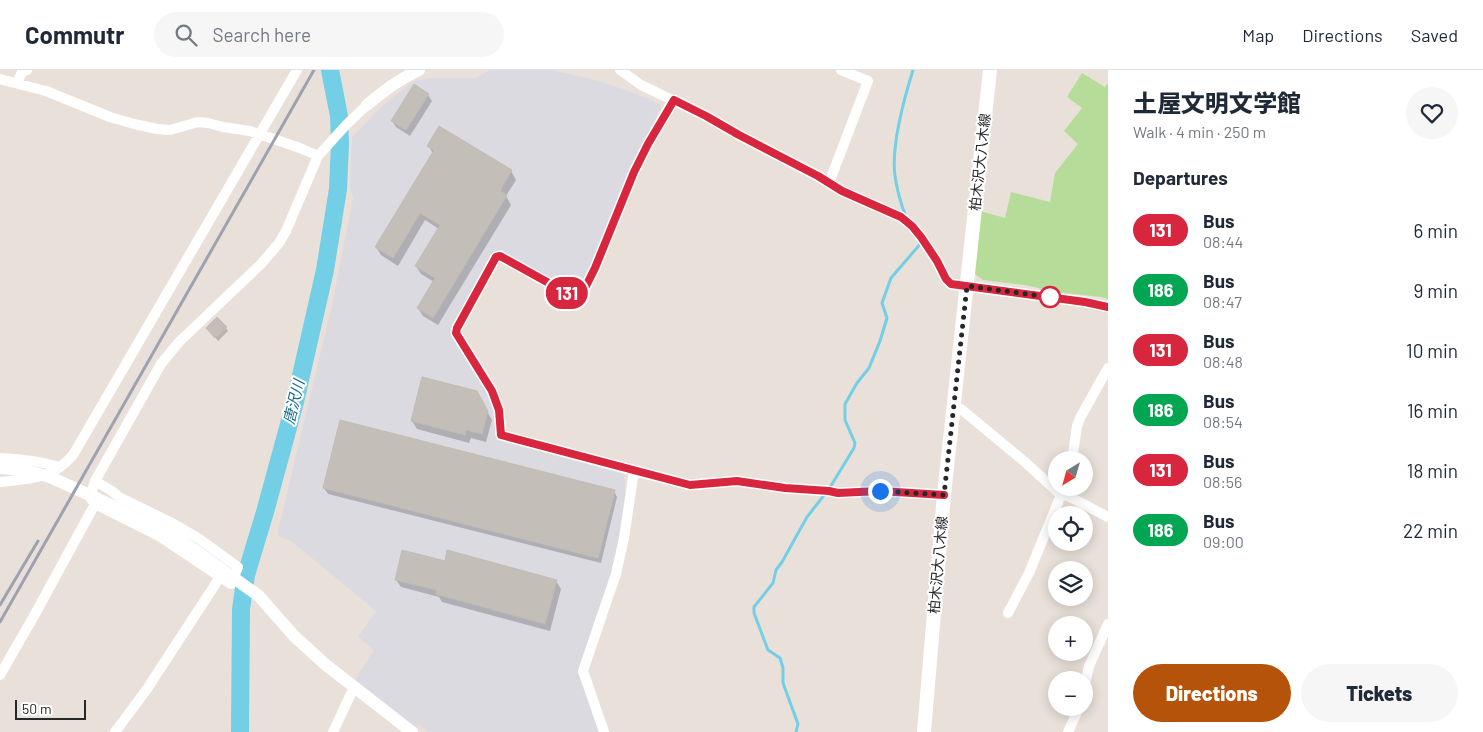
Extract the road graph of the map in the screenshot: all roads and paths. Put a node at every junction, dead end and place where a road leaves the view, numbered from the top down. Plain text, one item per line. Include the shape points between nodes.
1 (27, 70) edge
2 (297, 70) edge
3 (420, 70) edge
4 (620, 70) edge
5 (841, 70) edge
6 (990, 70) edge
7 (0, 79) edge
8 (17, 83) junction
9 (674, 100) junction
10 (367, 105) joint
11 (259, 134) junction
12 (318, 156) junction
13 (829, 183) junction
14 (967, 286) junction
15 (1108, 307) edge
16 (1108, 368) edge
17 (954, 409) junction
18 (1073, 451) edge
19 (0, 458) edge
20 (14, 458) junction
21 (59, 467) junction
22 (0, 468) edge
23 (634, 471) junction
24 (1048, 479) edge
25 (12, 480) junction
26 (95, 481) junction
27 (0, 482) edge
28 (944, 495) junction
29 (1065, 496) edge
30 (1071, 496) edge
31 (95, 504) junction
32 (1108, 516) edge
33 (220, 577) junction
34 (236, 579) junction
35 (1008, 613) dead end
36 (1108, 624) edge
37 (1088, 671) edge
38 (0, 675) edge
39 (354, 687) junction
40 (1075, 716) edge
41 (115, 732) edge
42 (333, 732) edge
43 (412, 732) edge
44 (604, 732) edge
45 (924, 732) edge
46 (1068, 732) edge

1 - 8 street via 22,72
2 - 11 street
3 - 10 street via 386,88
4 - 9 street via 641,85
5 - 13 street via 868,81
6 - 14 main road, 柏木沢大八木線
7 - 8 street
8 - 11 street via 110,117 157,129 170,130 198,122
9 - 13 street
9 - 23 street via 634,172 581,296 574,297 500,256 496,257 456,333 492,391 499,410 501,435
10 - 12 street
11 - 12 street
11 - 21 street via 73,455
12 - 26 street via 279,242 161,364
13 - 14 street via 901,217 912,226 946,279 953,285
14 - 15 street
14 - 17 main road, 柏木沢大八木線
16 - 18 street via 1080,418
17 - 24 street via 961,408
17 - 28 main road, 柏木沢大八木線
19 - 20 street
20 - 21 street
20 - 25 street
21 - 25 street via 38,478
22 - 34 street via 50,477 165,532
23 - 28 street via 690,485 737,481 838,493 880,491
23 - 44 street via 616,574 583,671
25 - 27 street
26 - 31 street via 90,497
26 - 34 street via 198,538 238,567
28 - 45 main road, 柏木沢大八木線
29 - 35 street
30 - 32 street
31 - 33 street via 159,536
31 - 38 street
33 - 34 street via 231,584
33 - 41 street
34 - 39 street via 259,596 304,646
36 - 37 street
39 - 42 street
39 - 43 street
40 - 46 street

